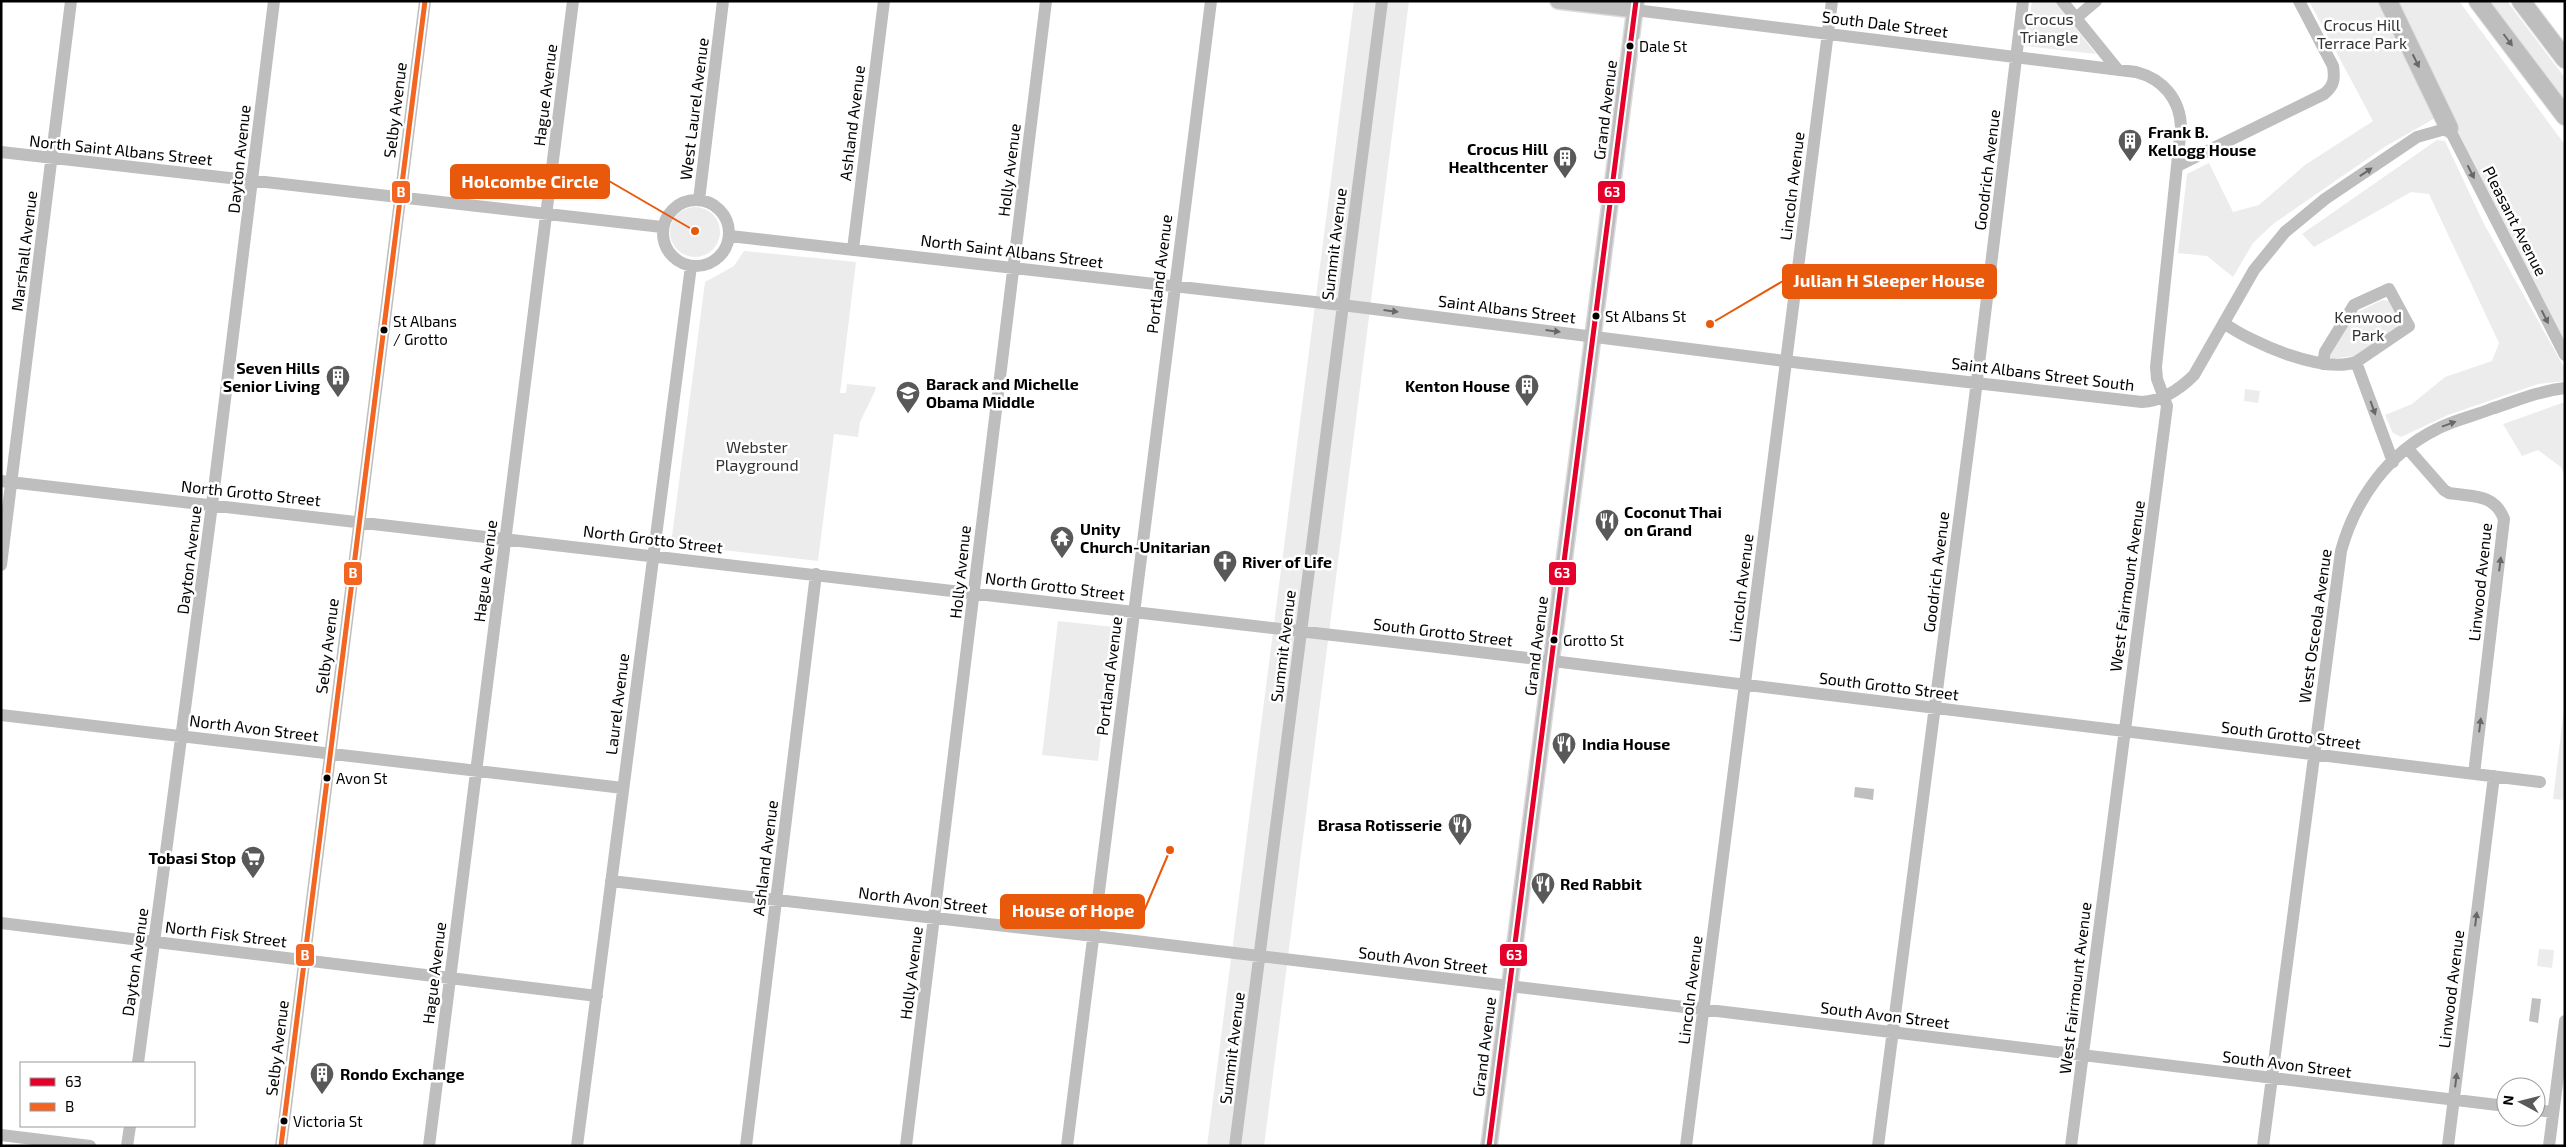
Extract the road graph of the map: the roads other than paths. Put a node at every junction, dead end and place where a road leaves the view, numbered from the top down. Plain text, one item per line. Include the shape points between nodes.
1 (71, 1) edge
2 (274, 1) edge
3 (425, 1) edge
4 (573, 1) edge
5 (723, 1) edge
6 (884, 1) edge
7 (1046, 1) edge
8 (1211, 1) edge
9 (1382, 1) edge
10 (1558, 1) edge
11 (1832, 1) edge
12 (2023, 1) edge
13 (2062, 1) edge
14 (2096, 1) edge
15 (2299, 1) edge
16 (2388, 1) edge
17 (2478, 1) edge
18 (2521, 1) edge
19 (1636, 6) edge
20 (2076, 18) junction
21 (1828, 34) junction
22 (2017, 58) junction
23 (2565, 59) edge
24 (2118, 70) junction
25 (2565, 116) edge
26 (2449, 128) junction
27 (1, 152) edge
28 (52, 159) junction
29 (2177, 166) junction
30 (253, 181) junction
31 (400, 198) junction
32 (699, 200) junction
33 (546, 215) junction
34 (662, 227) junction
35 (730, 236) junction
36 (853, 249) junction
37 (691, 266) junction
38 (1014, 268) junction
39 (1174, 287) junction
40 (1343, 306) junction
41 (2224, 324) junction
42 (1593, 336) junction
43 (2565, 356) edge
44 (1785, 361) junction
45 (2356, 362) junction
46 (2324, 364) junction
47 (1977, 383) junction
48 (2565, 388) edge
49 (2165, 396) junction
50 (2408, 449) junction
51 (2393, 462) junction
52 (6, 481) edge
53 (212, 505) junction
54 (360, 523) junction
55 (505, 538) junction
56 (652, 555) junction
57 (1, 565) edge
58 (816, 574) junction
59 (974, 592) junction
60 (1133, 611) junction
61 (1301, 631) junction
62 (1551, 662) junction
63 (1745, 685) junction
64 (1935, 708) junction
65 (1, 715) edge
66 (2124, 731) junction
67 (183, 736) junction
68 (330, 753) junction
69 (2314, 753) junction
70 (476, 770) junction
71 (2474, 774) junction
72 (2494, 776) junction
73 (2540, 782) dead end
74 (623, 788) junction
75 (611, 881) junction
76 (776, 900) junction
77 (935, 918) junction
78 (1, 923) edge
79 (1094, 936) junction
80 (154, 942) junction
81 (1260, 956) junction
82 (304, 960) junction
83 (450, 977) junction
84 (1509, 987) junction
85 (597, 996) junction
86 (1703, 1010) junction
87 (2565, 1020) edge
88 (1893, 1032) junction
89 (2082, 1055) junction
90 (138, 1062) edge
91 (2272, 1078) junction
92 (2454, 1100) junction
93 (2496, 1105) edge
94 (2546, 1111) edge
95 (2553, 1112) junction
96 (130, 1127) edge
97 (1, 1135) edge
98 (90, 1146) edge
99 (127, 1146) edge
100 (281, 1146) edge
101 (428, 1146) edge
102 (578, 1146) edge
103 (746, 1146) edge
104 (906, 1146) edge
105 (1067, 1146) edge
106 (1235, 1146) edge
107 (1489, 1146) edge
108 (1686, 1146) edge
109 (1878, 1146) edge
110 (2071, 1146) edge
111 (2263, 1146) edge
112 (2448, 1146) edge
113 (2549, 1146) edge

1 - 28 street, Marshall Avenue
2 - 30 street, Dayton Avenue
3 - 31 street, Selby Avenue
4 - 33 street, Hague Avenue
5 - 32 street, West Laurel Avenue
6 - 36 street, Ashland Avenue
7 - 38 street, Holly Avenue
8 - 39 street, Portland Avenue
9 - 40 street, Summit Avenue
10 - 19 main road, South Dale Street
11 - 21 street, Lincoln Avenue
12 - 22 street, Goodrich Avenue
13 - 20 street
14 - 20 street
15 - 29 street via 2333,66 2332,88
16 -> 26 highway
17 -> 25 highway
18 - 23 highway
19 - 21 street, South Dale Street
19 - 42 main road, Grand Avenue
20 - 24 street
21 - 22 street, South Dale Street
21 - 44 street, Lincoln Avenue
22 - 24 street, South Dale Street
22 - 47 street, Goodrich Avenue
24 - 29 street, West Fairmount Avenue via 2151,78 2173,97 2181,120
41 -> 26 street, Saint Albans Street South via 2254,270 2285,232 2325,200 2417,137
26 -> 43 street, Pleasant Avenue
27 - 28 street, North Saint Albans Street
28 - 30 street, North Saint Albans Street
28 - 52 street, Marshall Avenue
29 - 49 street, West Fairmount Avenue via 2156,367 2157,379
30 - 31 street, North Saint Albans Street
30 - 53 street, Dayton Avenue
31 - 33 street, North Saint Albans Street
31 - 54 street, Selby Avenue
32 - 34 street, West Laurel Avenue via 681,202 667,215
32 - 35 street via 720,209 727,219
33 - 34 street, North Saint Albans Street
33 - 55 street, Hague Avenue
34 - 37 street via 669,252
35 - 36 street, North Saint Albans Street
35 - 37 street via 720,256 702,266
36 - 38 street, North Saint Albans Street
37 - 56 street, Laurel Avenue
38 - 39 street, North Saint Albans Street
38 - 59 street, Holly Avenue
39 - 40 street, North Saint Albans Street
39 - 60 street, Portland Avenue
40 -> 42 street, Saint Albans Street
40 - 61 street, Summit Avenue
41 - 46 street via 2240,335
41 - 49 street, Saint Albans Street South via 2194,375
42 - 44 street, Saint Albans Street
42 - 62 main road, Grand Avenue
44 - 47 street, Saint Albans Street South
44 - 63 street, Lincoln Avenue
45 - 46 street via 2347,366
45 - 46 street via 2409,326 2389,289 2354,305 2325,352
45 -> 51 street
47 - 49 street, Saint Albans Street South via 2142,402
47 - 64 street, Goodrich Avenue
50 -> 48 street, West Osceola Avenue via 2437,428 2533,395
49 - 66 street, West Fairmount Avenue via 2167,406
50 - 51 street, West Osceola Avenue
71 -> 50 street, Linwood Avenue via 2504,519 2497,505 2487,498 2444,490
51 - 69 street, West Osceola Avenue via 2363,496 2347,528 2341,551
52 - 53 street, North Grotto Street
52 - 57 street, Marshall Avenue
53 - 54 street, North Grotto Street
53 - 67 street, Dayton Avenue
54 - 55 street, North Grotto Street
54 - 68 street, Selby Avenue
55 - 56 street, North Grotto Street
55 - 70 street, Hague Avenue
56 - 58 street, North Grotto Street
56 - 74 street, Laurel Avenue
58 - 59 street, North Grotto Street
58 - 76 street, Ashland Avenue
59 - 60 street, North Grotto Street
59 - 77 street, Holly Avenue
60 - 61 street, North Grotto Street
60 - 79 street, Portland Avenue
61 - 62 street, South Grotto Street
61 - 81 street, Summit Avenue
62 - 63 street, South Grotto Street
62 - 84 main road, Grand Avenue
63 - 64 street, South Grotto Street
63 - 86 street, Lincoln Avenue
64 - 66 street, South Grotto Street
64 - 88 street, Goodrich Avenue
65 - 67 street, North Avon Street
66 - 69 street, South Grotto Street
66 - 89 street, West Fairmount Avenue
67 - 68 street, North Avon Street
67 - 80 street, Dayton Avenue
68 - 70 street, North Avon Street
68 - 82 street, Selby Avenue
69 - 71 street, South Grotto Street
69 - 91 street, West Osceola Avenue
70 - 74 street, North Avon Street
70 - 83 street, Hague Avenue
71 - 72 street, South Grotto Street
72 - 73 street
92 -> 72 street, Linwood Avenue
74 - 75 street, Laurel Avenue
75 - 76 street, North Avon Street
75 - 85 street, Laurel Avenue
76 - 77 street, North Avon Street
76 - 103 street, Ashland Avenue
77 - 79 street, North Avon Street
77 - 104 street, Holly Avenue
78 - 80 street, North Fisk Street
79 - 81 street, North Avon Street
79 - 105 street, Portland Avenue
80 - 82 street, North Fisk Street
80 - 90 street, Dayton Avenue
81 - 84 street, South Avon Street
81 - 106 street, Summit Avenue
82 - 83 street, North Fisk Street
82 - 100 street, Selby Avenue
83 - 85 street, North Fisk Street
83 - 101 street, Hague Avenue
84 - 86 street, South Avon Street
84 - 107 main road, Grand Avenue
85 - 102 street, Laurel Avenue
86 - 88 street, South Avon Street
86 - 108 street, Lincoln Avenue
87 - 95 street
88 - 89 street, South Avon Street
88 - 109 street, Goodrich Avenue
89 - 91 street, South Avon Street
89 - 110 street, West Fairmount Avenue
91 - 92 street, South Avon Street
91 - 111 street, West Osceola Avenue
92 - 93 street, South Avon Street
92 - 112 street, Linwood Avenue
94 - 95 street
95 - 113 street
96 - 99 street
97 - 98 street

